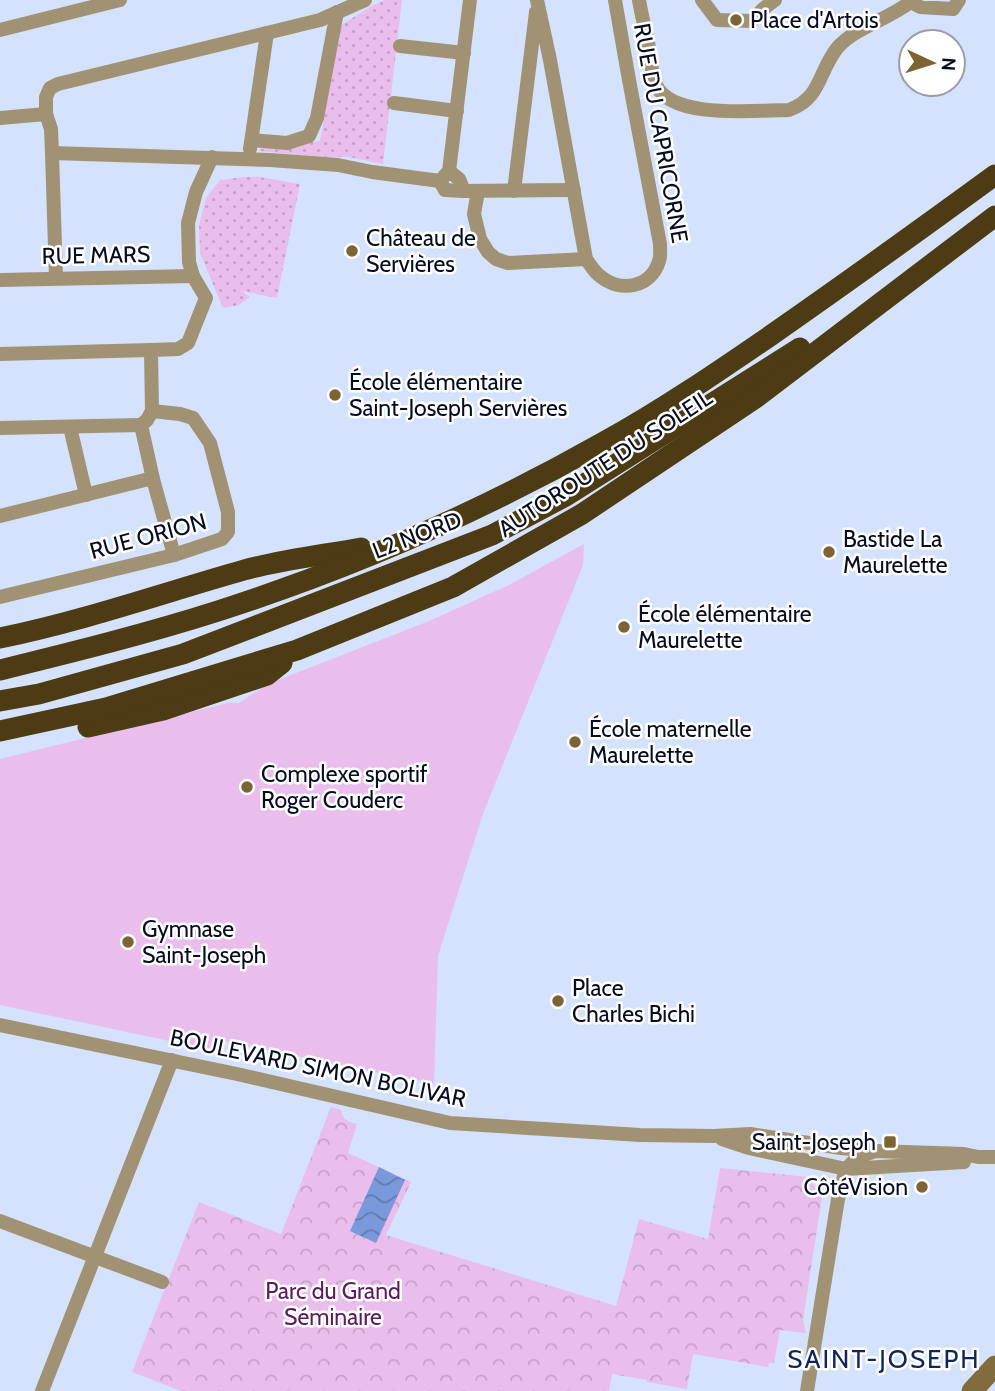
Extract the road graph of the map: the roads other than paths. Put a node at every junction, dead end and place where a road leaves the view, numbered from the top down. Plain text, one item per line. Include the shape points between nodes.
1 (120, 0) edge
2 (470, 0) edge
3 (615, 0) edge
4 (639, 0) edge
5 (702, 0) edge
6 (775, 0) edge
7 (959, 0) edge
8 (537, 1) edge
9 (912, 1) edge
10 (357, 2) edge
11 (337, 12) junction
12 (0, 30) edge
13 (267, 33) junction
14 (400, 46) dead end
15 (464, 53) junction
16 (394, 103) dead end
17 (457, 111) junction
18 (46, 114) junction
19 (0, 118) edge
20 (252, 139) junction
21 (52, 152) junction
22 (212, 157) junction
23 (248, 158) junction
24 (995, 175) edge
25 (444, 176) junction
26 (574, 190) junction
27 (471, 191) junction
28 (514, 191) junction
29 (995, 216) edge
30 (586, 258) junction
31 (923, 270) junction
32 (193, 276) junction
33 (56, 278) junction
34 (0, 280) edge
35 (151, 350) junction
36 (0, 354) edge
37 (152, 411) junction
38 (141, 425) junction
39 (70, 427) junction
40 (0, 428) edge
41 (153, 479) junction
42 (86, 495) junction
43 (0, 516) edge
44 (408, 540) junction
45 (174, 555) junction
46 (0, 597) edge
47 (0, 638) edge
48 (297, 650) junction
49 (0, 670) edge
50 (0, 701) edge
51 (0, 731) edge
52 (0, 745) edge
53 (0, 1025) edge
54 (172, 1060) junction
55 (714, 1136) junction
56 (875, 1151) junction
57 (978, 1157) junction
58 (995, 1157) edge
59 (846, 1169) junction
60 (0, 1221) edge
61 (95, 1257) junction
62 (163, 1282) dead end
63 (995, 1366) edge
64 (42, 1391) edge
65 (807, 1391) edge
66 (972, 1391) edge

1 - 12 street
2 - 15 street
3 - 30 street, RUE DU CAPRICORNE via 660,244 659,261 649,278 626,286 599,276
4 - 9 street via 657,88 668,99 700,110 789,110 800,106 838,47
5 - 6 street via 717,20 752,21
7 - 9 street via 953,9 920,7
8 - 26 street
8 - 28 street
10 - 11 street
11 - 13 street
11 - 20 street via 317,118 309,136 287,142
13 - 18 street via 58,84 46,97
13 - 20 street
14 - 15 street
15 - 17 street
16 - 17 street
17 - 25 street
18 - 19 street
18 - 21 street
20 - 23 street
21 - 22 street
21 - 33 street
22 - 23 street
22 - 32 street via 188,223
23 - 25 street
24 - 44 highway, AUTOROUTE DU SOLEIL via 671,402 547,474
25 - 27 street via 445,190
26 - 28 street
26 - 30 street
27 - 28 street
27 - 30 street via 480,239 496,259 508,263
29 - 31 highway, AUTOROUTE DU SOLEIL
31 - 48 highway, AUTOROUTE DU SOLEIL via 757,397 582,514 453,587
31 - 50 highway, L2 NORD via 564,496 492,535 183,654
32 - 33 street, RUE MARS
32 - 35 street via 206,298 188,343 178,349
33 - 34 street, RUE MARS
35 - 36 street
35 - 37 street
37 - 38 street
37 - 45 street, RUE ORION via 196,420 210,443 228,512 228,532 222,539
38 - 39 street
38 - 41 street
39 - 40 street
39 - 42 street
41 - 42 street
41 - 45 street
42 - 43 street
44 - 47 highway via 247,569
44 - 49 highway, AUTOROUTE DU SOLEIL via 218,611
45 - 46 street, RUE ORION
48 - 51 highway, AUTOROUTE DU SOLEIL via 106,708
48 - 52 highway via 267,674 163,710
53 - 54 street, BOULEVARD SIMON BOLIVAR
54 - 55 street, BOULEVARD SIMON BOLIVAR via 450,1123
54 - 61 street
55 - 56 street via 750,1134
55 - 59 street
56 - 57 street
56 - 59 street
57 - 58 street
57 - 59 street via 919,1166
59 - 65 street
60 - 61 street
61 - 62 street
61 - 64 street
63 - 66 main road

